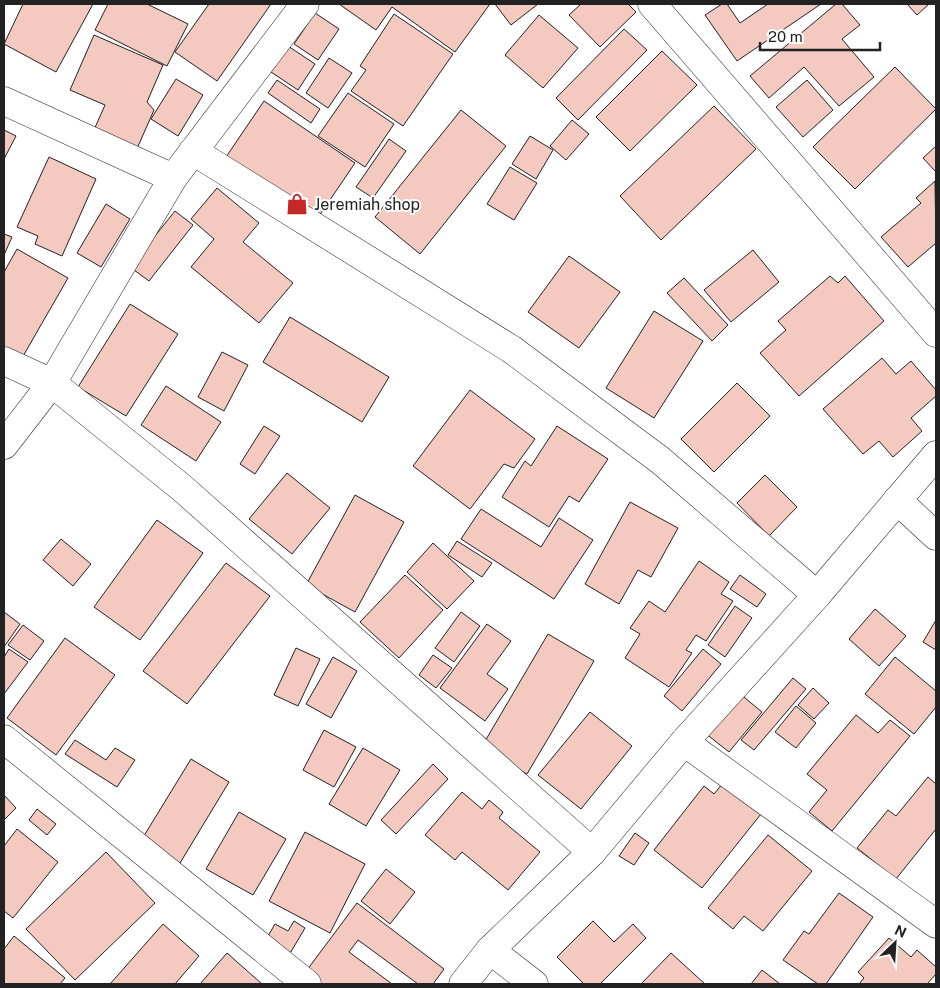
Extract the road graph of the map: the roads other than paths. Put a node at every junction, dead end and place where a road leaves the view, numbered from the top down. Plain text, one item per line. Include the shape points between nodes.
1 (305, 4) edge
2 (652, 4) edge
3 (4, 101) edge
4 (193, 151) junction
5 (173, 178) junction
6 (936, 333) edge
7 (4, 362) edge
8 (52, 383) junction
9 (4, 445) edge
10 (936, 455) edge
11 (897, 500) junction
12 (936, 536) edge
13 (817, 595) junction
14 (4, 739) edge
15 (684, 742) junction
16 (592, 852) junction
17 (936, 924) edge
18 (490, 950) junction
19 (307, 984) edge
20 (463, 984) edge
21 (534, 984) edge

1 - 4 street
2 - 6 street
3 - 5 street
4 - 5 street
4 - 13 street via 511,349 660,460
5 - 8 street
7 - 8 street
8 - 9 street
8 - 16 street via 182,488
10 - 11 street
11 - 12 street
11 - 13 street
13 - 15 street
14 - 19 street
15 - 16 street
15 - 17 street
16 - 18 street
18 - 20 street
18 - 21 street

